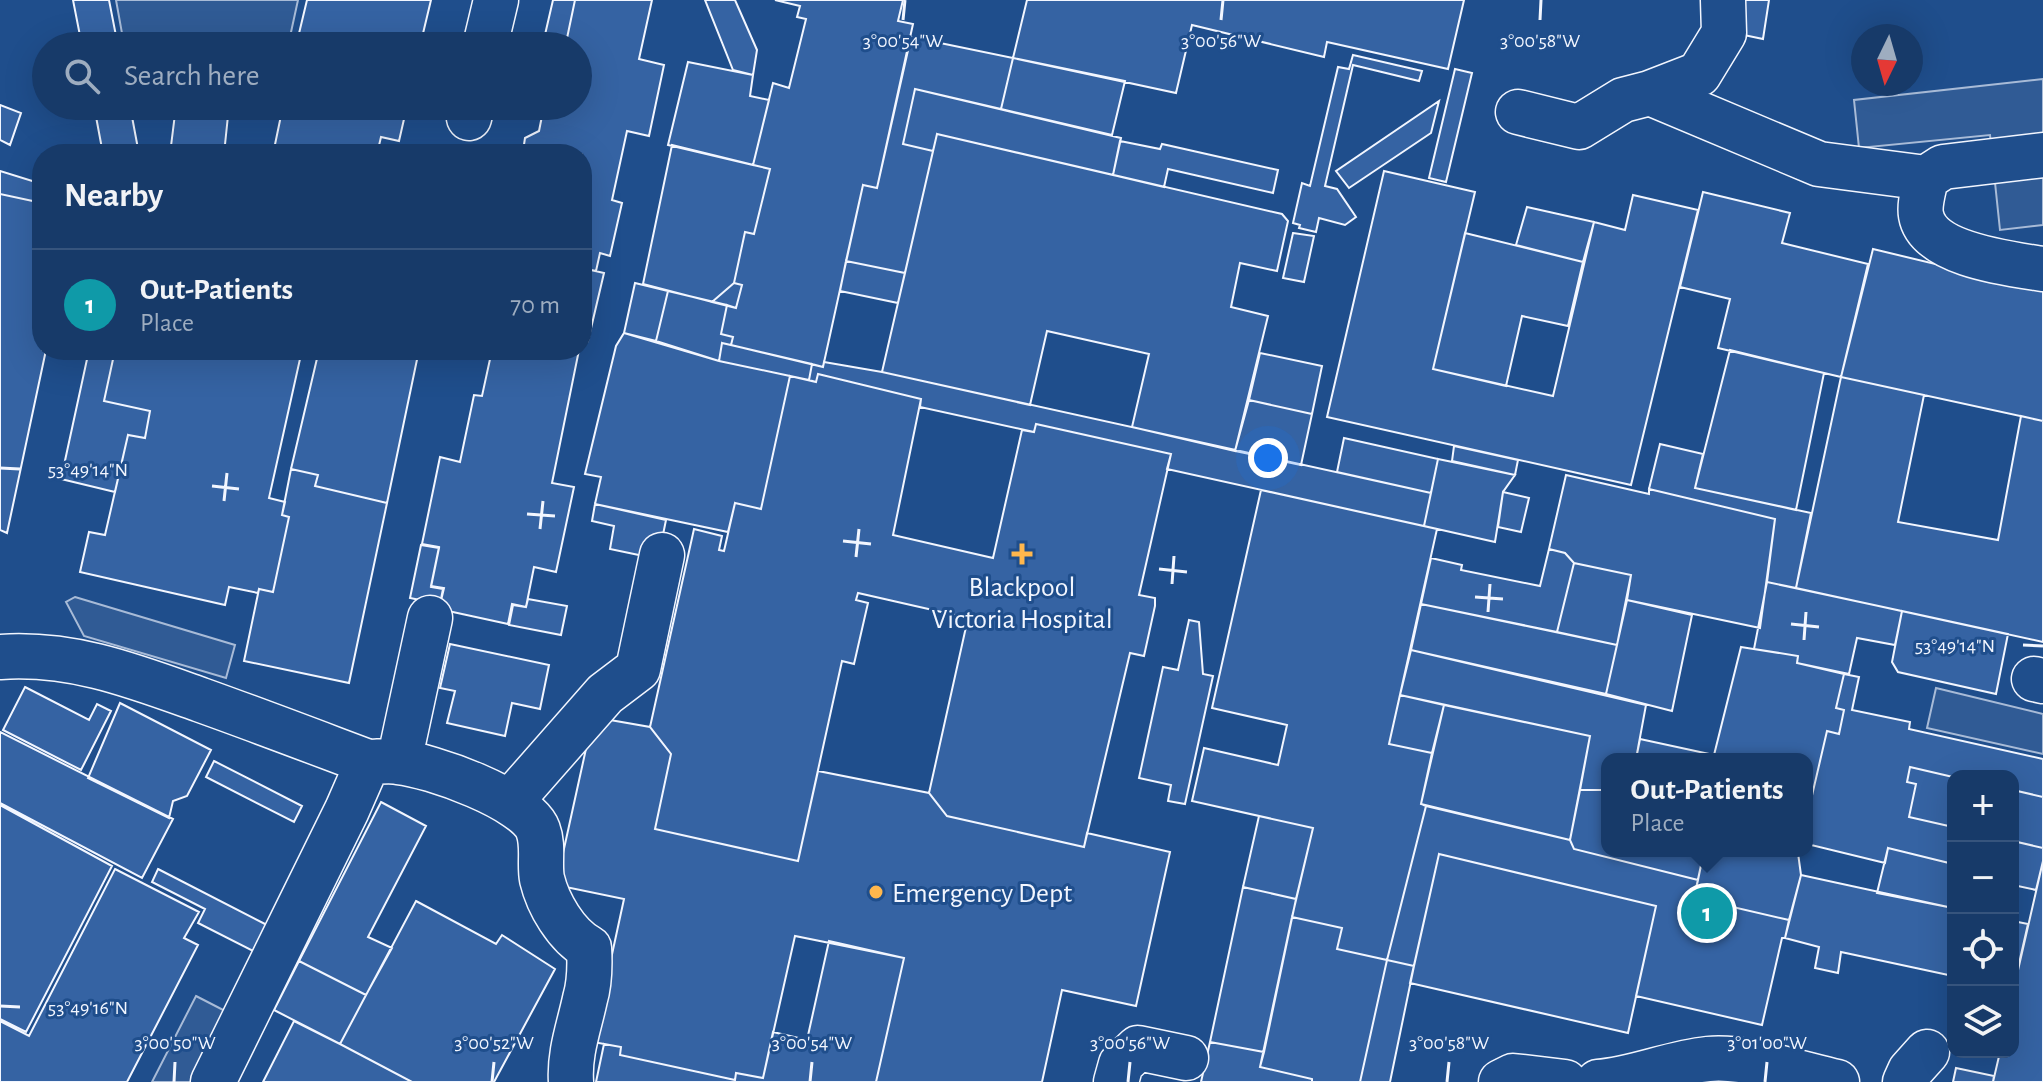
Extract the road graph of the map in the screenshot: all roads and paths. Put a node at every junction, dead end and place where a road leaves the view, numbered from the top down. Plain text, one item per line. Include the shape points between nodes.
1 (496, 0) edge
2 (1723, 0) edge
3 (488, 32) edge
4 (1650, 93) junction
5 (1518, 112) dead end
6 (2043, 155) edge
7 (1926, 178) junction
8 (2043, 269) edge
9 (662, 555) dead end
10 (430, 618) dead end
11 (0, 657) edge
12 (384, 762) junction
13 (511, 801) junction
14 (1186, 1058) dead end
15 (213, 1082) edge
16 (571, 1082) edge
17 (1116, 1082) edge
18 (1501, 1082) edge
19 (1565, 1082) edge
20 (1598, 1082) edge
21 (1837, 1082) edge

1 - 3 lane
2 - 4 lane via 1724,33 1699,74
4 - 5 lane via 1623,100 1579,127
4 - 7 lane via 1819,164
6 - 7 lane via 1943,167
7 - 8 lane via 1921,216 1946,246
9 - 13 lane via 638,669 605,694
10 - 12 lane
11 - 12 lane via 51,656 101,667
12 - 13 lane via 461,780
12 - 15 lane via 347,810
13 - 16 lane via 538,828 542,877 551,902 575,940 589,948 590,974 573,1044
14 - 17 lane via 1138,1048 1121,1064
18 - 19 lane via 1513,1076
20 - 21 lane via 1712,1058

